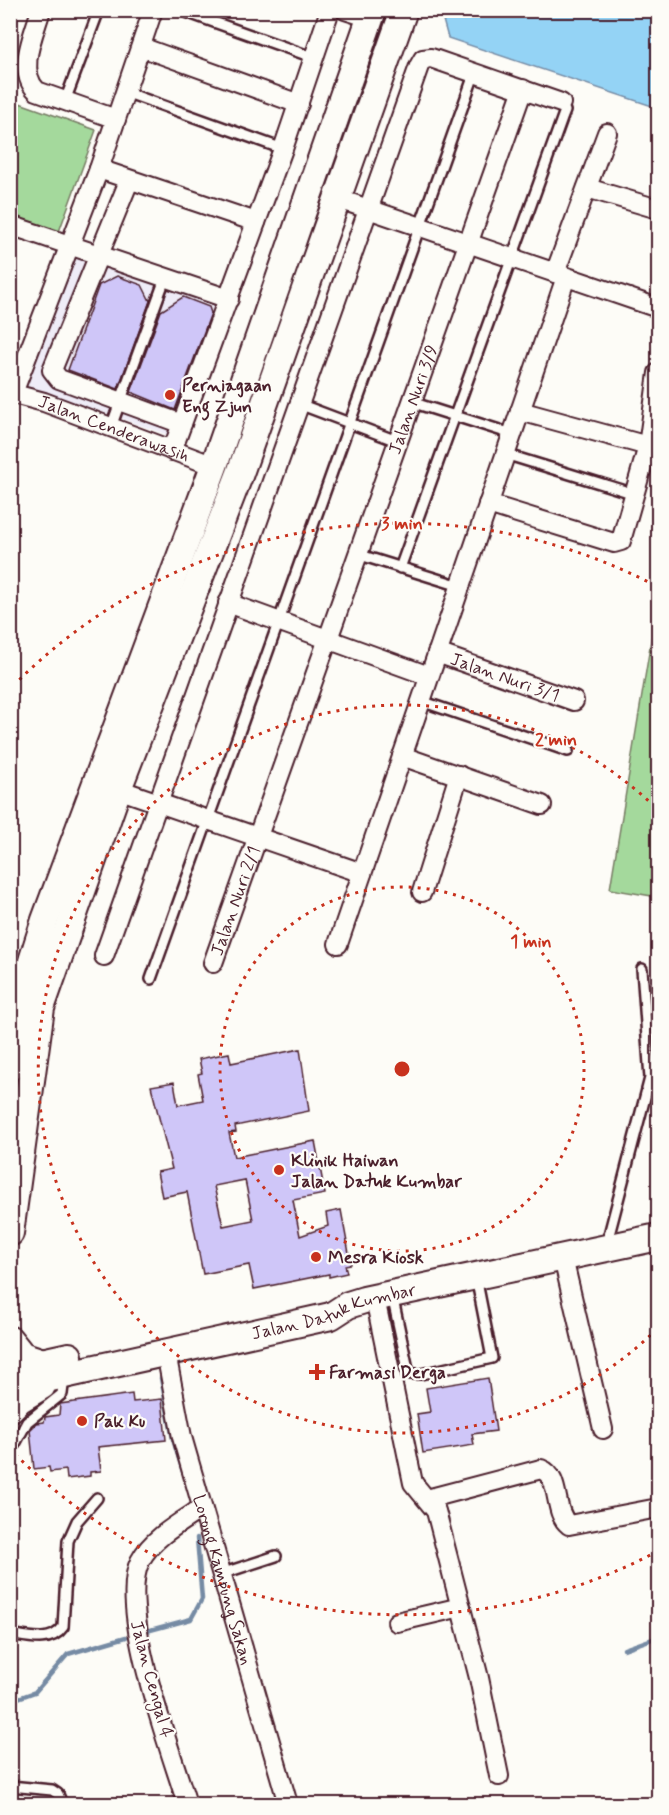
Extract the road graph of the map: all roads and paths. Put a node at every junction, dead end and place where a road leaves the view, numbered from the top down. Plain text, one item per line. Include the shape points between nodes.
1 (99, 10) edge
2 (153, 10) edge
3 (180, 10) edge
4 (330, 10) edge
5 (345, 10) edge
6 (404, 10) edge
7 (39, 11) edge
8 (372, 14) edge
9 (141, 47) junction
10 (315, 58) junction
11 (475, 72) junction
12 (523, 89) junction
13 (125, 92) junction
14 (65, 101) junction
15 (561, 103) joint
16 (299, 104) junction
17 (116, 119) junction
18 (607, 134) dead end
19 (284, 149) junction
20 (99, 169) junction
21 (129, 181) junction
22 (587, 188) junction
23 (336, 198) junction
24 (368, 209) junction
25 (658, 209) edge
26 (256, 222) junction
27 (10, 225) edge
28 (420, 227) junction
29 (466, 243) junction
30 (70, 245) junction
31 (99, 254) junction
32 (511, 258) junction
33 (560, 275) junction
34 (166, 276) junction
35 (229, 299) junction
36 (658, 308) edge
37 (30, 348) junction
38 (56, 358) junction
39 (658, 373) edge
40 (12, 393) edge
41 (121, 401) junction
42 (411, 402) junction
43 (299, 404) junction
44 (520, 411) junction
45 (454, 416) junction
46 (350, 423) junction
47 (182, 424) junction
48 (111, 427) junction
49 (512, 434) junction
50 (397, 441) junction
51 (648, 446) junction
52 (172, 451) junction
53 (505, 454) junction
54 (214, 466) junction
55 (635, 494) junction
56 (488, 504) junction
57 (357, 554) junction
58 (400, 568) junction
59 (460, 586) junction
60 (228, 603) junction
61 (279, 622) junction
62 (327, 639) junction
63 (437, 653) junction
64 (429, 676) junction
65 (421, 701) junction
66 (574, 701) dead end
67 (568, 751) dead end
68 (402, 756) junction
69 (459, 775) junction
70 (118, 789) junction
71 (158, 803) junction
72 (542, 805) dead end
73 (208, 820) junction
74 (257, 837) junction
75 (362, 873) junction
76 (422, 892) dead end
77 (338, 944) dead end
78 (104, 956) dead end
79 (213, 963) dead end
80 (642, 969) dead end
81 (152, 979) dead end
82 (15, 1001) edge
83 (10, 1067) edge
84 (10, 1233) edge
85 (658, 1237) edge
86 (605, 1249) junction
87 (563, 1258) junction
88 (476, 1277) junction
89 (384, 1297) junction
90 (339, 1302) junction
91 (10, 1340) edge
92 (166, 1353) junction
93 (54, 1368) junction
94 (10, 1369) edge
95 (10, 1387) edge
96 (10, 1409) edge
97 (603, 1429) dead end
98 (10, 1454) edge
99 (97, 1498) dead end
100 (427, 1499) junction
101 (202, 1508) junction
102 (658, 1508) edge
103 (276, 1556) dead end
104 (221, 1574) junction
105 (462, 1607) junction
106 (398, 1622) dead end
107 (10, 1634) edge
108 (499, 1776) dead end
109 (10, 1786) edge
110 (62, 1804) edge
111 (187, 1804) edge
112 (288, 1804) edge

1 - 14 lane
2 - 9 street
3 - 10 lane
4 - 10 street
5 - 8 street
6 - 23 main road
7 - 14 street via 27,77 37,91
8 - 54 main road
9 - 13 street
9 - 16 street
10 - 16 street
11 - 12 street
11 - 24 street via 431,57 423,59
11 - 28 lane
12 - 15 street
12 - 29 street, Jalan Nuri 3/9
13 - 17 street
13 - 19 lane
14 - 17 street
15 - 32 lane via 563,116
16 - 19 street
17 - 20 street
18 - 22 street
19 - 26 street
20 - 21 street
20 - 30 street
21 - 26 street
21 - 31 street
22 - 25 street
22 - 33 street
23 - 24 street
23 - 70 main road via 216,539
24 - 28 street
24 - 43 street
26 - 35 street
27 - 30 street
28 - 29 street
28 - 46 lane
29 - 32 street
29 - 42 street, Jalan Nuri 3/9
30 - 31 street
30 - 37 street
31 - 34 street
31 - 38 street
32 - 33 street
32 - 45 lane
33 - 36 street
33 - 44 street
34 - 35 street
34 - 41 lane
35 - 47 street
37 - 38 street
37 - 40 street
38 - 41 street via 52,370 59,379
39 - 51 street
40 - 48 street, Jalan Cenderawasih
41 - 47 street
41 - 48 lane
42 - 45 lane
42 - 50 street, Jalan Nuri 3/9
43 - 46 lane
43 - 60 street
44 - 49 street
44 - 51 street
45 - 49 lane
45 - 58 lane
46 - 50 lane
46 - 61 lane
47 - 52 street
48 - 52 street, Jalan Cenderawasih
49 - 53 street
50 - 57 street, Jalan Nuri 3/9
51 - 55 street
52 - 54 street, Jalan Cenderawasih
53 - 55 lane
53 - 56 street
54 - 82 main road
55 - 56 street via 624,537 614,543
56 - 59 street
57 - 58 lane
57 - 62 street, Jalan Nuri 3/9
58 - 59 lane
59 - 63 street
60 - 61 street
60 - 71 street
61 - 62 street
61 - 73 lane
62 - 64 street
62 - 74 street, Jalan Nuri 2/1
63 - 64 street
63 - 66 street, Jalan Nuri 3/1
64 - 65 street
65 - 67 lane
65 - 68 street
68 - 69 street
68 - 75 street
69 - 72 street
69 - 76 street
70 - 71 street
70 - 84 main road via 41,1008
71 - 73 street
71 - 78 street
73 - 74 street
73 - 81 lane
74 - 75 street
74 - 79 street, Jalan Nuri 2/1
75 - 77 street
80 - 86 lane via 650,1078
82 - 83 main road
85 - 86 main road, Jalan Datuk Kumbar
86 - 87 main road, Jalan Datuk Kumbar
87 - 88 main road, Jalan Datuk Kumbar
87 - 97 street
88 - 89 main road, Jalan Datuk Kumbar
88 - 89 lane via 493,1357 421,1374 411,1374 408,1369
89 - 90 main road, Jalan Datuk Kumbar
89 - 100 street via 412,1483
90 - 92 main road, Jalan Datuk Kumbar via 331,1316
90 - 93 main road, Jalan Datuk Kumbar
91 - 93 main road via 22,1355
92 - 93 main road, Jalan Datuk Kumbar
92 - 101 street, Lorong Kampung Sakan via 182,1437
93 - 94 main road, Jalan Datuk Kumbar
93 - 95 main road, Jalan Datuk Kumbar
93 - 96 main road
93 - 98 lane via 62,1394 27,1422
99 - 107 lane via 77,1521 69,1541 63,1627 56,1635 45,1638
100 - 102 street via 541,1469 550,1477 563,1518 569,1524
100 - 105 street via 436,1511
101 - 104 street, Lorong Kampung Sakan
101 - 111 street, Jalan Cengal 4 via 147,1552 136,1575 133,1594 143,1658
103 - 104 lane
104 - 112 street, Lorong Kampung Sakan
105 - 106 street
105 - 108 street
109 - 110 lane via 52,1791

